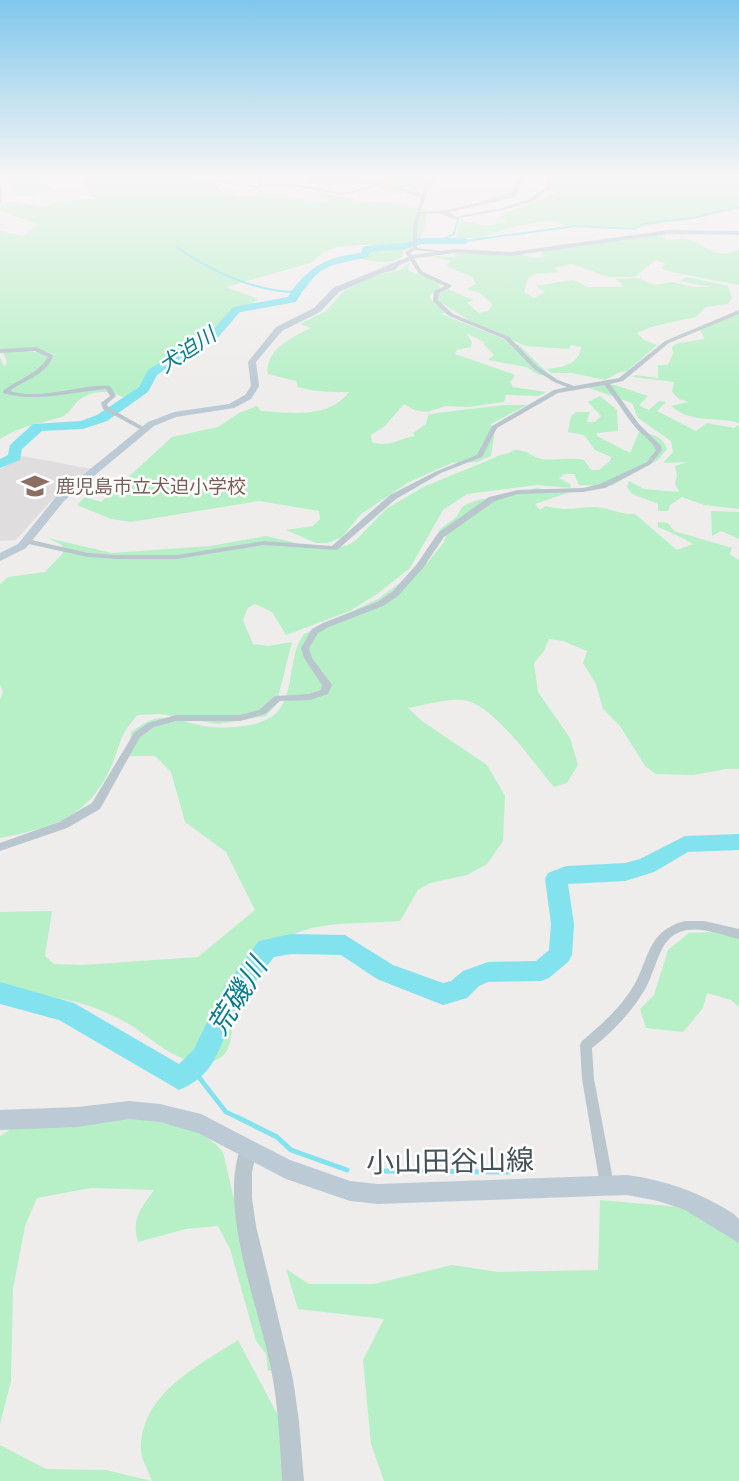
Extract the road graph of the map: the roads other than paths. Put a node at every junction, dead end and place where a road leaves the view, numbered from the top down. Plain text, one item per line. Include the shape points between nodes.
1 (560, 247) edge
2 (415, 249) joint
3 (448, 252) junction
4 (405, 259) junction
5 (739, 312) edge
6 (0, 351) edge
7 (607, 384) junction
8 (571, 387) junction
9 (143, 429) junction
10 (27, 541) junction
11 (2, 556) edge
12 (0, 847) edge
13 (739, 934) edge
14 (0, 1120) edge
15 (248, 1150) junction
16 (607, 1185) junction
17 (739, 1232) edge
18 (293, 1481) edge

1 - 3 main road via 510,254
2 - 3 street
2 - 4 street
3 - 4 main road
4 - 8 street via 421,273 449,286 436,292 435,300 451,315 507,338 536,368
4 - 9 main road via 336,290 317,310 275,332 251,362 255,386 248,397 231,406 167,416
5 - 7 street via 667,342 628,376
6 - 9 street via 36,349 51,356 37,373 5,392 32,396 108,387 113,396 104,408
7 - 8 street
7 - 12 street via 635,423 657,443 659,450 649,463 602,486 492,499 441,535 395,594 315,631 305,649 327,684 325,692 278,698 262,712 240,718 176,718 151,725 137,735 96,806 63,825
8 - 10 street via 494,427 480,456 393,497 334,548 264,543 177,557 116,557
9 - 10 main road via 60,499
10 - 11 main road
13 - 16 street via 700,926 669,932 634,994 607,1029 586,1045
14 - 15 main road, 小山田谷山線 via 146,1111 201,1124
15 - 16 main road, 小山田谷山線 via 350,1191 378,1194
15 - 18 street via 242,1203 280,1365
16 - 17 main road, 小山田谷山線 via 681,1196 709,1209

